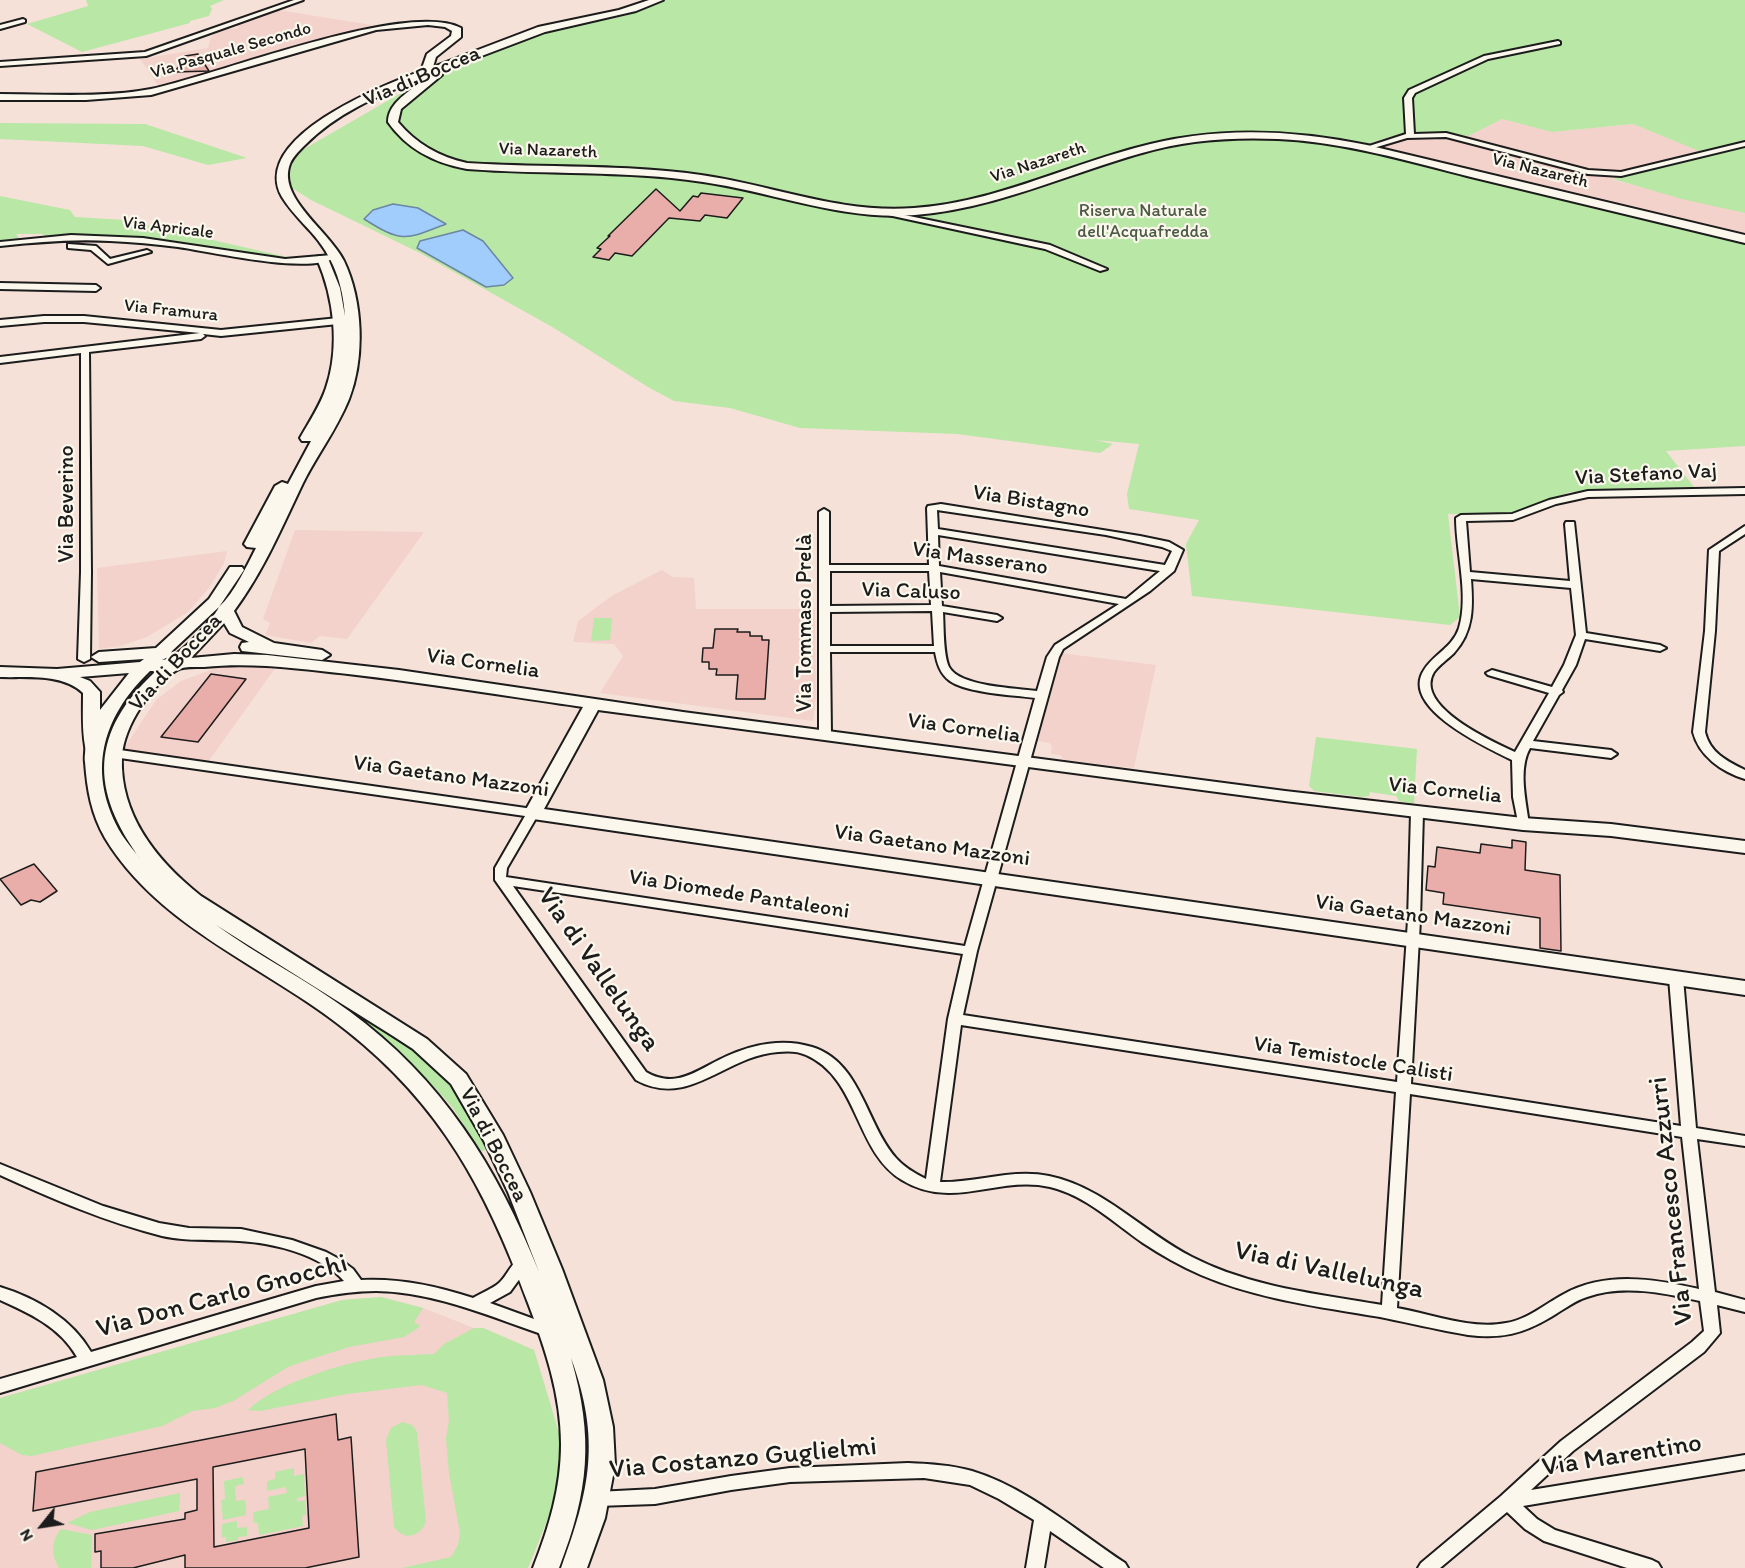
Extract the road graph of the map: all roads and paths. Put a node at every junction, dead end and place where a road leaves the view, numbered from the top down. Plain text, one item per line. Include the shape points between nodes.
1 (300, 0) edge
2 (626, 0) edge
3 (658, 0) edge
4 (23, 21) dead end
5 (0, 27) edge
6 (454, 39) junction
7 (1558, 43) dead end
8 (468, 51) junction
9 (0, 64) edge
10 (450, 64) junction
11 (427, 69) junction
12 (398, 82) junction
13 (420, 88) junction
14 (0, 98) edge
15 (1410, 136) junction
16 (1745, 144) edge
17 (1367, 148) junction
18 (888, 213) junction
19 (1745, 239) edge
20 (4, 244) edge
21 (147, 252) dead end
22 (330, 257) junction
23 (1103, 269) dead end
24 (0, 286) edge
25 (96, 288) dead end
26 (338, 321) junction
27 (0, 323) edge
28 (220, 333) junction
29 (86, 350) junction
30 (0, 360) edge
31 (1745, 491) edge
32 (824, 512) dead end
33 (1570, 524) dead end
34 (1745, 529) edge
35 (933, 531) junction
36 (825, 568) junction
37 (933, 568) junction
38 (1170, 569) junction
39 (1464, 575) junction
40 (1576, 585) junction
41 (1128, 602) junction
42 (219, 607) junction
43 (937, 608) junction
44 (824, 609) junction
45 (997, 618) dead end
46 (1581, 635) junction
47 (276, 648) junction
48 (939, 648) junction
49 (1660, 648) dead end
50 (824, 649) junction
51 (189, 650) junction
52 (159, 652) junction
53 (84, 659) junction
54 (227, 660) junction
55 (0, 661) edge
56 (172, 664) junction
57 (144, 666) junction
58 (0, 672) edge
59 (1492, 673) dead end
60 (57, 674) junction
61 (399, 675) junction
62 (1557, 692) junction
63 (1041, 695) junction
64 (139, 698) junction
65 (593, 704) junction
66 (825, 734) junction
67 (1526, 744) junction
68 (103, 752) junction
69 (1611, 754) dead end
70 (1518, 758) junction
71 (1022, 761) junction
72 (1745, 775) edge
73 (533, 813) junction
74 (1417, 813) junction
75 (1523, 824) junction
76 (1745, 847) edge
77 (990, 879) junction
78 (501, 880) junction
79 (1412, 941) junction
80 (970, 951) junction
81 (1676, 978) junction
82 (1745, 988) edge
83 (955, 1019) junction
84 (1403, 1089) junction
85 (1689, 1133) junction
86 (1745, 1141) edge
87 (0, 1169) edge
88 (932, 1187) junction
89 (524, 1262) junction
90 (356, 1284) junction
91 (0, 1293) edge
92 (1706, 1296) junction
93 (474, 1305) junction
94 (1745, 1306) edge
95 (1389, 1313) junction
96 (561, 1328) junction
97 (88, 1360) junction
98 (0, 1386) edge
99 (1745, 1462) edge
100 (597, 1499) junction
101 (1507, 1501) junction
102 (1043, 1518) junction
103 (546, 1568) edge
104 (574, 1568) edge
105 (1035, 1568) edge
106 (1119, 1568) edge
107 (1427, 1568) edge
108 (1652, 1568) edge

1 - 9 street via 146,54
2 - 8 main road, Via di Boccea via 613,8 532,27
3 - 10 main road, Via di Boccea via 622,13 535,31
4 - 5 street
6 - 8 main road, Via Pasquale Secondo
6 - 11 main road via 433,54
6 - 14 main road, Via Pasquale Secondo via 457,30 447,24 395,24 157,91 95,97
7 - 15 street via 1486,57 1413,91 1408,96
8 - 11 main road, Via di Boccea
10 - 11 main road, Via di Boccea
10 - 13 main road, Via Nazareth
11 - 12 main road, Via di Boccea
11 - 13 main road, Via Nazareth
11 - 22 main road, Via di Boccea via 391,79 323,116 275,159 270,174 274,195
12 - 13 main road via 416,82
12 - 22 main road, Via di Boccea via 315,130 282,167 287,196 322,236
13 - 18 main road, Via Nazareth via 397,106 393,122 427,152 451,163 692,177
15 - 16 street via 1454,136 1612,175
15 - 17 street
17 - 18 main road, Via Nazareth via 1290,135 1185,141 1140,150 971,203
17 - 19 main road, Via Nazareth
18 - 23 street via 1047,247
20 - 21 street, Via Apricale via 18,248 86,246 108,262
20 - 22 street, Via Apricale via 37,239 126,238 285,261
22 - 26 main road, Via di Boccea
22 - 42 main road, Via di Boccea via 346,284 351,312 345,393 280,520
24 - 25 street
26 - 28 street, Via Framura
26 - 42 main road, Via di Boccea via 338,361 332,392
27 - 28 street, Via Framura via 72,319
28 - 29 street
29 - 30 street
29 - 53 street, Via Beverino
31 - 39 street, Via Stefano Vaj via 1588,494 1513,517 1463,517 1460,519
32 - 36 street, Via Tommaso Prelà
33 - 40 street
34 - 72 street via 1714,550 1699,732 1702,746 1709,753
35 - 37 street, Via Bistagno
35 - 38 street
35 - 38 street, Via Bistagno via 932,509 939,507 1091,531 1173,546 1178,553
36 - 37 street, Via Masserano
36 - 44 street, Via Tommaso Prelà
37 - 41 street, Via Masserano
37 - 43 street, Via Bistagno
38 - 41 street
39 - 40 street
39 - 70 street, Via Stefano Vaj via 1467,597 1463,632 1428,672 1427,689 1436,707 1451,722
40 - 46 street
41 - 63 street via 1059,647
42 - 47 main road via 236,630
42 - 51 main road, Via di Boccea
42 - 52 main road, Via di Boccea
42 - 53 main road via 146,644
43 - 44 street, Via Caluso
43 - 45 street, Via Caluso
43 - 48 street, Via Bistagno
44 - 50 street, Via Tommaso Prelà
46 - 49 street
46 - 62 street
47 - 51 main road, Via Cornelia
47 - 61 main road, Via Cornelia via 343,659
48 - 50 street
48 - 63 street, Via Bistagno via 944,668 961,682
50 - 66 street, Via Tommaso Prelà
51 - 52 main road, Via Cornelia
51 - 56 main road, Via di Boccea
52 - 53 main road, Via Cornelia
52 - 57 main road, Via di Boccea
53 - 55 main road
54 - 56 main road, Via Cornelia
54 - 61 main road, Via Cornelia via 267,660
54 - 64 main road via 183,675
56 - 57 main road, Via Cornelia
56 - 64 main road, Via di Boccea
57 - 60 main road, Via Cornelia
57 - 68 main road, Via di Boccea via 99,729
58 - 60 main road
59 - 62 street
60 - 68 main road via 91,692 90,724
61 - 65 main road, Via Cornelia
62 - 67 street
63 - 71 street
64 - 68 main road, Via di Boccea
65 - 66 main road, Via Cornelia
65 - 73 main road
66 - 71 main road, Via Cornelia
67 - 69 street
67 - 70 street
68 - 73 street, Via Gaetano Mazzoni
68 - 89 main road, Via di Boccea via 93,779 99,804 112,833 136,867 191,917 342,1017 407,1073 469,1149 505,1213
68 - 96 main road, Via di Boccea via 125,821 173,883 214,914 420,1044 459,1079 519,1192
70 - 75 street
71 - 74 main road, Via Cornelia
71 - 77 street
73 - 77 main road, Via Gaetano Mazzoni
73 - 78 street via 501,868
74 - 75 main road, Via Cornelia
74 - 79 street
75 - 76 main road, Via Cornelia via 1611,830
77 - 79 main road, Via Gaetano Mazzoni
77 - 80 street
78 - 80 street, Via Diomede Pantaleoni
78 - 88 street, Via di Vallelunga via 645,1079 674,1085 753,1052 779,1047 810,1051 829,1062 842,1077 887,1158 906,1175
79 - 81 main road, Via Gaetano Mazzoni
79 - 84 street
80 - 83 street
81 - 82 main road, Via Gaetano Mazzoni
81 - 85 street, Via Francesco Azzurri
83 - 84 street, Via Temistocle Calisti
83 - 88 street
84 - 85 street, Via Temistocle Calisti
84 - 95 street
85 - 86 street, Via Temistocle Calisti
85 - 92 street, Via Francesco Azzurri
87 - 90 street via 159,1230 189,1235 242,1235 300,1249 350,1274
88 - 95 street, Via di Vallelunga via 955,1190 1015,1180 1052,1182 1089,1198 1178,1258 1212,1273 1277,1292
89 - 93 street via 504,1288
89 - 96 main road, Via di Boccea
90 - 93 street, Via Don Carlo Gnocchi via 411,1288
90 - 97 street, Via Don Carlo Gnocchi via 316,1292
91 - 97 street, Via Don Carlo Gnocchi via 38,1311 68,1332
92 - 94 street, Via di Vallelunga
92 - 95 street, Via di Vallelunga via 1627,1285 1600,1286 1503,1330
92 - 101 street, Via Francesco Azzurri via 1710,1337 1567,1446
93 - 96 street, Via Don Carlo Gnocchi
96 - 100 main road, Via di Boccea via 591,1380 601,1426 603,1450
96 - 103 main road, Via di Boccea via 576,1459 567,1510
97 - 98 street, Via Don Carlo Gnocchi
99 - 101 street, Via Marentino
100 - 102 street, Via Costanzo Guglielmi via 648,1499 810,1473 928,1470 976,1480
100 - 104 main road, Via di Boccea
101 - 107 street
101 - 108 street via 1531,1524 1551,1536
102 - 105 street
102 - 106 street, Via Costanzo Guglielmi

